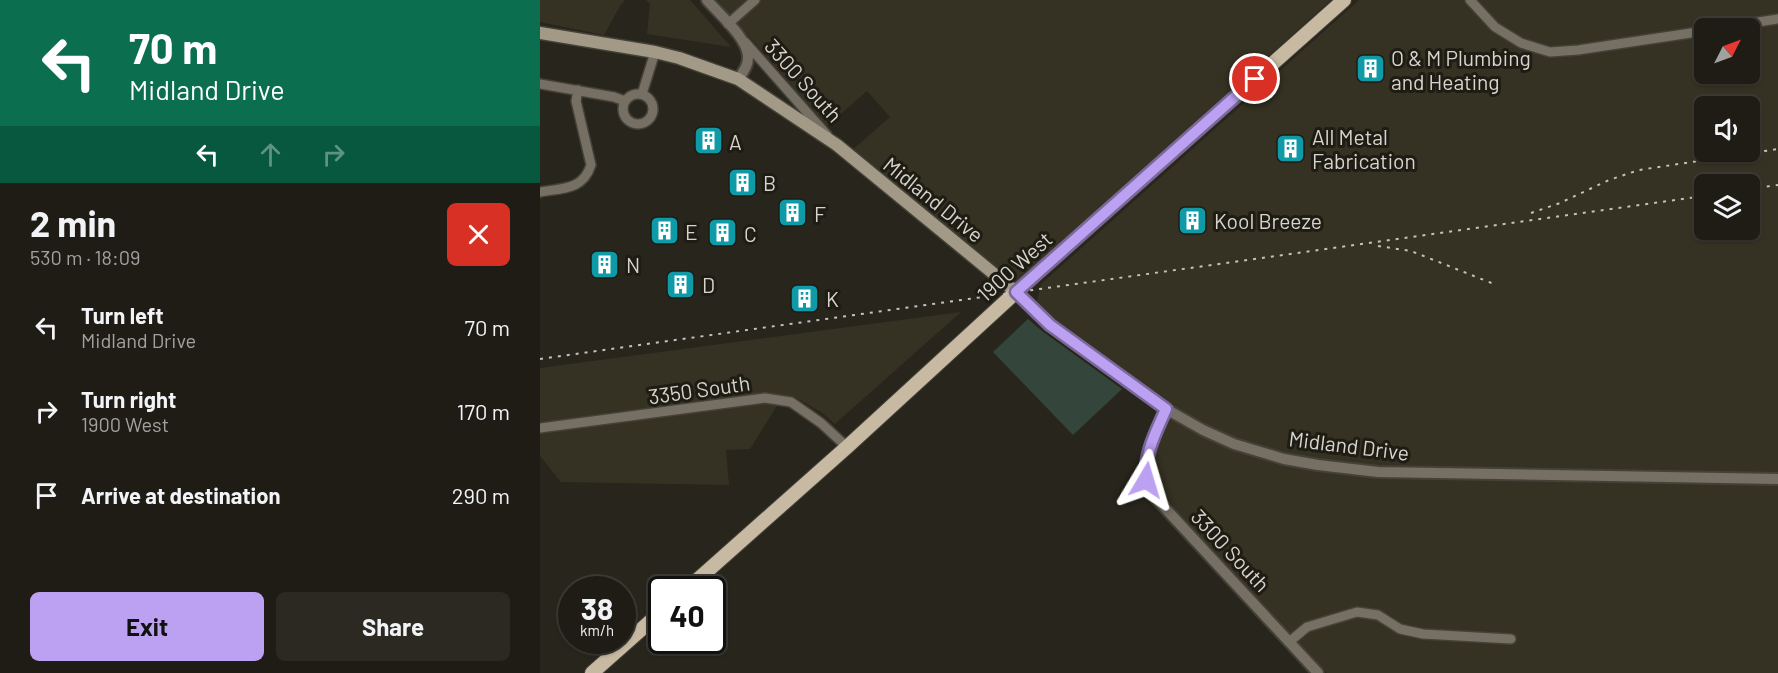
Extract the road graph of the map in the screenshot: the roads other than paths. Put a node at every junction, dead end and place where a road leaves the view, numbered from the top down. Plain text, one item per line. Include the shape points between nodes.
1 (707, 0) edge
2 (755, 0) edge
3 (1344, 0) edge
4 (1470, 0) edge
5 (1778, 20) edge
6 (1760, 22) edge
7 (728, 24) junction
8 (540, 33) edge
9 (1694, 33) edge
10 (743, 40) junction
11 (655, 52) junction
12 (738, 80) junction
13 (540, 84) edge
14 (578, 90) junction
15 (642, 94) junction
16 (625, 101) junction
17 (837, 145) junction
18 (540, 192) edge
19 (1016, 292) junction
20 (1166, 409) junction
21 (540, 428) edge
22 (848, 447) junction
23 (1778, 479) edge
24 (702, 576) edge
25 (648, 623) edge
26 (1511, 639) dead end
27 (1289, 642) junction
28 (597, 668) edge
29 (1318, 673) edge

1 - 7 street, 3300 South
2 - 7 street
3 - 19 main road, 1900 West
4 - 9 street via 1495,27 1521,43 1550,52
5 - 6 street
7 - 10 street, 3300 South
8 - 11 main road, Midland Drive
10 - 12 street, 3300 South via 748,57
10 - 17 street, 3300 South
11 - 12 main road, Midland Drive
11 - 15 street
12 - 17 main road, Midland Drive
13 - 14 street
14 - 16 street
14 - 18 street via 576,101 591,165 588,175 569,188
15 - 16 street
15 - 16 street via 650,100 652,110 643,123 633,123 625,117
17 - 19 main road, Midland Drive
19 - 20 street, Midland Drive via 1050,325
19 - 22 main road, 1900 West
20 - 23 street, Midland Drive via 1234,444 1284,459 1362,470
20 - 27 street, 3300 South via 1146,464 1151,493
21 - 22 street, 3350 South via 765,398 791,402
22 - 24 main road, 1900 West
25 - 28 main road
26 - 27 street via 1423,634 1400,629 1378,615 1357,612 1307,627
27 - 29 street, 3300 South

